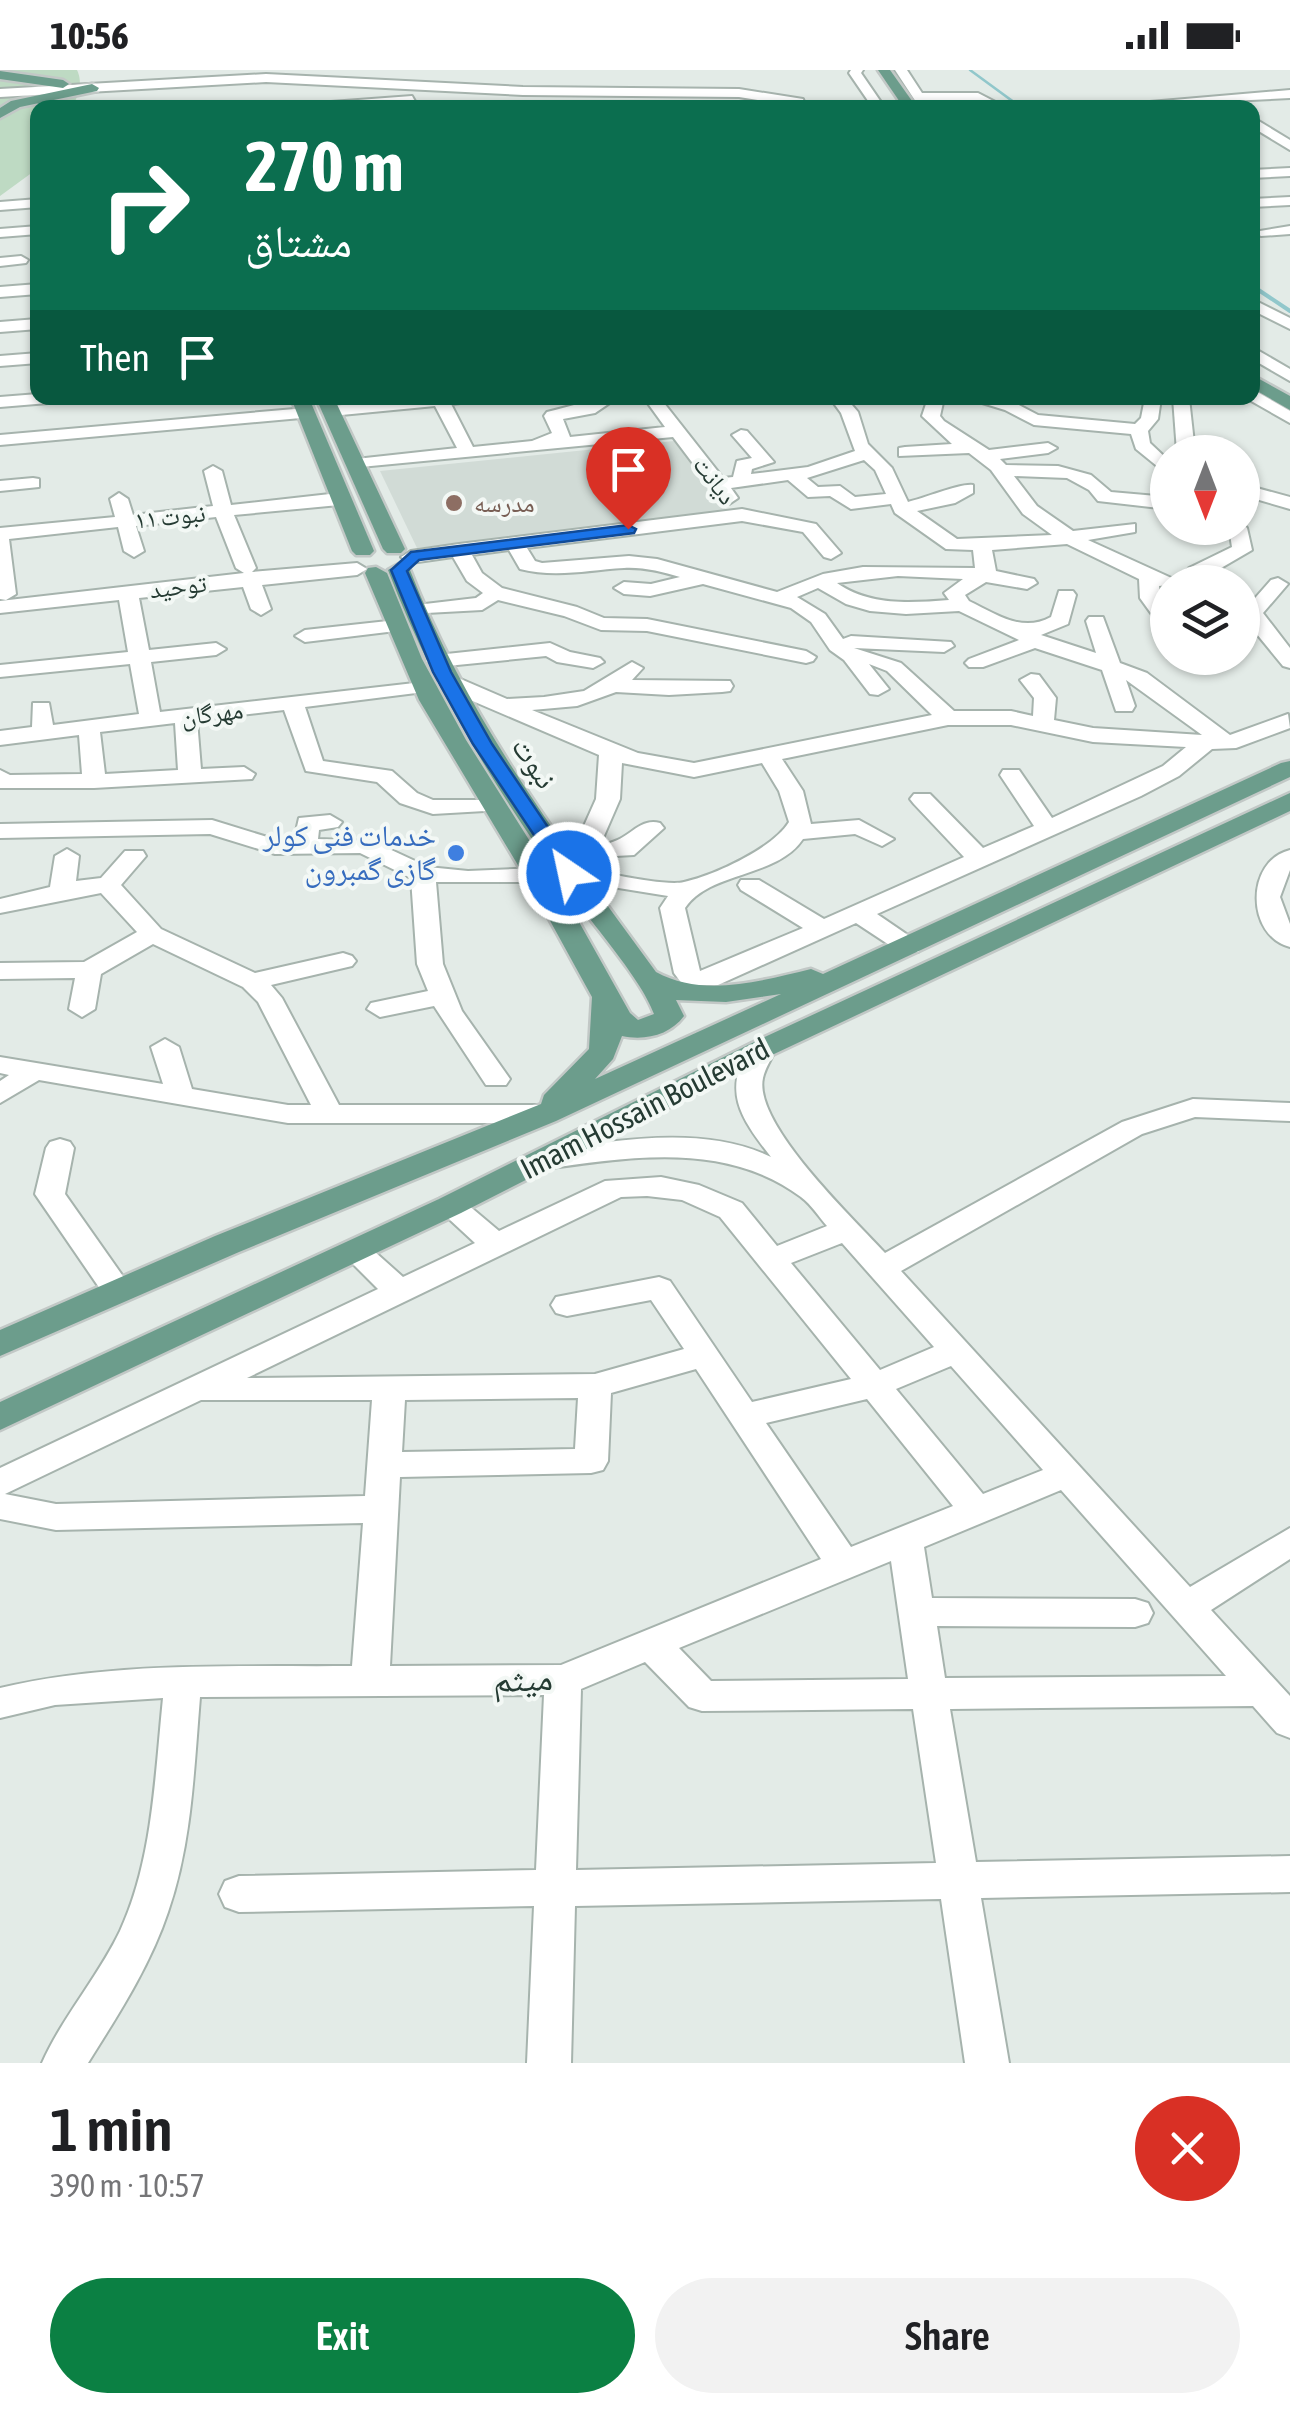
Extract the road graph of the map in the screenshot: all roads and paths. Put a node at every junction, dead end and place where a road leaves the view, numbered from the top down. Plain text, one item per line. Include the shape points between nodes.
1 (84, 70) edge
2 (857, 70) edge
3 (868, 70) edge
4 (884, 70) edge
5 (901, 70) edge
6 (0, 75) edge
7 (91, 87) junction
8 (523, 91) junction
9 (568, 91) junction
10 (0, 92) edge
11 (1290, 94) edge
12 (1217, 98) junction
13 (34, 100) edge
14 (84, 100) edge
15 (432, 100) edge
16 (577, 100) edge
17 (777, 100) edge
18 (874, 100) edge
19 (887, 100) edge
20 (914, 100) edge
21 (916, 100) edge
22 (952, 100) edge
23 (984, 100) edge
24 (1191, 100) edge
25 (1220, 100) edge
26 (30, 101) edge
27 (0, 114) edge
28 (1260, 128) edge
29 (1290, 131) edge
30 (1290, 147) edge
31 (1271, 150) dead end
32 (1290, 172) edge
33 (1260, 174) edge
34 (30, 188) edge
35 (22, 193) dead end
36 (1290, 201) edge
37 (1260, 203) edge
38 (30, 204) edge
39 (0, 206) edge
40 (1290, 230) edge
41 (30, 231) edge
42 (1260, 232) dead end
43 (0, 234) edge
44 (22, 260) dead end
45 (0, 262) edge
46 (30, 290) edge
47 (0, 292) edge
48 (1260, 308) edge
49 (1290, 324) edge
50 (30, 325) edge
51 (0, 328) edge
52 (1260, 357) edge
53 (30, 359) edge
54 (0, 361) edge
55 (1260, 371) edge
56 (1290, 376) edge
57 (1260, 385) edge
58 (1290, 390) edge
59 (1260, 399) edge
60 (30, 400) edge
61 (0, 402) edge
62 (1290, 404) edge
63 (303, 405) edge
64 (328, 405) edge
65 (443, 405) edge
66 (596, 405) edge
67 (658, 405) edge
68 (844, 405) edge
69 (934, 405) edge
70 (1006, 405) edge
71 (1152, 405) edge
72 (1182, 405) edge
73 (97, 412) dead end
74 (1290, 418) edge
75 (1139, 430) junction
76 (102, 431) junction
77 (678, 431) junction
78 (740, 435) dead end
79 (1184, 435) edge
80 (0, 440) edge
81 (538, 446) junction
82 (1048, 448) dead end
83 (109, 450) dead end
84 (905, 452) dead end
85 (980, 452) junction
86 (468, 453) junction
87 (867, 453) junction
88 (1150, 453) edge
89 (356, 464) junction
90 (1002, 471) junction
91 (213, 472) dead end
92 (792, 475) junction
93 (742, 482) junction
94 (33, 483) dead end
95 (718, 484) junction
96 (0, 486) edge
97 (968, 489) dead end
98 (1260, 494) edge
99 (339, 498) junction
100 (119, 499) dead end
101 (1150, 501) edge
102 (1290, 503) edge
103 (904, 508) junction
104 (223, 511) junction
105 (742, 515) junction
106 (125, 521) junction
107 (782, 524) junction
108 (1128, 528) dead end
109 (1072, 536) junction
110 (0, 537) edge
111 (944, 540) junction
112 (515, 544) junction
113 (1241, 545) edge
114 (781, 546) dead end
115 (982, 547) junction
116 (459, 550) junction
117 (134, 551) dead end
118 (831, 552) dead end
119 (1211, 565) edge
120 (381, 566) junction
121 (578, 566) junction
122 (959, 571) junction
123 (248, 573) junction
124 (986, 573) junction
125 (1150, 576) edge
126 (697, 579) junction
127 (821, 581) junction
128 (1027, 583) dead end
129 (1278, 584) dead end
130 (624, 588) dead end
131 (591, 590) dead end
132 (128, 592) junction
133 (494, 592) junction
134 (1066, 595) dead end
135 (2, 599) edge
136 (776, 600) junction
137 (1260, 600) edge
138 (962, 605) junction
139 (261, 609) dead end
140 (1021, 609) dead end
141 (406, 618) junction
142 (987, 618) junction
143 (1096, 621) dead end
144 (1260, 626) edge
145 (304, 636) dead end
146 (1026, 636) junction
147 (944, 646) dead end
148 (216, 649) dead end
149 (843, 649) junction
150 (139, 656) junction
151 (806, 657) dead end
152 (593, 662) dead end
153 (976, 662) dead end
154 (1290, 662) edge
155 (1109, 665) junction
156 (632, 668) dead end
157 (0, 671) edge
158 (436, 676) junction
159 (1032, 680) dead end
160 (617, 686) junction
161 (722, 686) dead end
162 (878, 689) dead end
163 (292, 702) junction
164 (509, 706) junction
165 (1124, 706) dead end
166 (41, 708) dead end
167 (186, 716) junction
168 (948, 718) junction
169 (152, 720) junction
170 (1288, 721) edge
171 (1043, 726) junction
172 (89, 728) junction
173 (43, 734) junction
174 (0, 738) edge
175 (1217, 743) junction
176 (611, 750) junction
177 (768, 756) junction
178 (1290, 768) edge
179 (244, 774) dead end
180 (1012, 775) dead end
181 (190, 777) junction
182 (0, 778) edge
183 (94, 781) junction
184 (922, 799) dead end
185 (1290, 801) edge
186 (494, 806) junction
187 (330, 822) dead end
188 (652, 828) dead end
189 (1047, 828) junction
190 (0, 831) edge
191 (794, 833) junction
192 (882, 838) dead end
193 (306, 846) junction
194 (67, 856) dead end
195 (134, 856) dead end
196 (1290, 857) edge
197 (978, 858) junction
198 (570, 860) junction
199 (423, 874) junction
200 (537, 875) junction
201 (108, 885) junction
202 (750, 886) dead end
203 (684, 891) junction
204 (62, 892) junction
205 (0, 906) edge
206 (860, 914) junction
207 (824, 930) junction
208 (152, 934) junction
209 (1290, 938) edge
210 (909, 948) junction
211 (343, 961) dead end
212 (870, 966) junction
213 (89, 970) junction
214 (0, 971) edge
215 (646, 975) junction
216 (252, 981) junction
217 (600, 989) junction
218 (443, 996) junction
219 (82, 1008) dead end
220 (380, 1009) dead end
221 (164, 1048) dead end
222 (762, 1050) junction
223 (0, 1065) edge
224 (32, 1072) junction
225 (496, 1078) dead end
226 (181, 1097) junction
227 (1, 1105) edge
228 (1289, 1109) edge
229 (330, 1114) junction
230 (545, 1114) junction
231 (60, 1148) dead end
232 (544, 1160) junction
233 (812, 1191) junction
234 (450, 1206) junction
235 (847, 1230) junction
236 (496, 1245) junction
237 (355, 1250) junction
238 (771, 1260) junction
239 (882, 1268) junction
240 (118, 1292) junction
241 (400, 1292) junction
242 (567, 1305) dead end
243 (0, 1344) edge
244 (956, 1351) junction
245 (704, 1355) junction
246 (596, 1386) junction
247 (874, 1386) junction
248 (390, 1388) junction
249 (194, 1390) junction
250 (744, 1416) junction
251 (0, 1417) edge
252 (384, 1466) junction
253 (1067, 1474) junction
254 (0, 1484) edge
255 (0, 1506) edge
256 (381, 1509) junction
257 (977, 1511) junction
258 (905, 1540) junction
259 (1290, 1541) edge
260 (844, 1565) junction
261 (1187, 1607) junction
262 (916, 1612) junction
263 (1136, 1613) dead end
264 (651, 1644) junction
265 (563, 1680) junction
266 (370, 1681) junction
267 (183, 1682) junction
268 (1264, 1692) junction
269 (929, 1696) junction
270 (0, 1703) edge
271 (1290, 1722) edge
272 (1290, 1874) edge
273 (958, 1881) junction
274 (555, 1888) junction
275 (239, 1894) dead end
276 (64, 2063) edge
277 (550, 2063) edge
278 (987, 2063) edge

1 - 7 main road
2 - 18 street
3 - 19 main road
4 - 20 main road
5 - 21 street
6 - 7 main road
7 - 8 street via 266,78
7 - 10 street
7 - 13 main road
7 - 14 main road
8 - 9 street
8 - 15 street
9 - 16 street
9 - 17 street via 739,93
11 - 12 street
12 - 24 street
12 - 25 street
22 - 23 street
26 - 27 main road
28 - 29 street
28 - 30 street
30 - 31 street
32 - 33 street
34 - 35 street
36 - 37 street
38 - 39 street
40 - 42 street
41 - 43 street
44 - 45 street
46 - 47 street
48 - 49 street
50 - 51 street
52 - 56 street
53 - 54 street
55 - 58 main road
57 - 62 main road
59 - 74 street
60 - 61 street
63 - 76 street via 203,423
63 - 99 main road, نبوت
64 - 89 main road, نبوت
65 - 86 street
66 - 81 street via 553,416 562,436
67 - 77 street, دیانت
68 - 87 street
69 - 85 street via 931,416 940,432
70 - 75 street via 1034,420
71 - 75 street
72 - 79 street
73 - 76 street
75 - 88 street
76 - 80 street
76 - 83 street
77 - 81 street
77 - 95 street, دیانت
78 - 93 street via 765,462 743,466
81 - 86 street
82 - 85 street
84 - 85 street
85 - 90 street
86 - 89 street
87 - 92 street
87 - 103 street
89 - 120 main road, نبوت
90 - 101 street via 1056,470 1095,482 1106,496
90 - 109 street via 1027,507
91 - 104 street
92 - 93 street
92 - 103 street via 814,493 834,490 865,520
93 - 95 street
94 - 96 street
95 - 105 street, دیانت
97 - 103 street
98 - 102 street
99 - 104 street, نبوت ۱۱
99 - 120 main road, نبوت
100 - 106 street
103 - 111 street
104 - 106 street, نبوت ۱۱
104 - 123 street
105 - 107 street, توحید
105 - 112 street, توحید
106 - 110 street, نبوت ۱۱
106 - 117 street
107 - 114 street
107 - 118 street, توحید via 809,528
108 - 109 street
109 - 115 street
109 - 125 street
110 - 135 street
111 - 115 street
111 - 122 street
112 - 116 street, توحید
112 - 121 street via 527,566
113 - 119 street
115 - 124 street
116 - 120 street, توحید
116 - 133 street via 474,578
120 - 123 street, توحید
120 - 141 main road, نبوت
121 - 126 street via 628,562
121 - 131 street
122 - 124 street
122 - 127 street
123 - 132 street, توحید
123 - 135 street, توحید
123 - 139 street
124 - 128 street
124 - 138 street via 954,593
126 - 130 street via 650,590
126 - 136 street
127 - 136 street via 796,586
127 - 138 street via 859,604 901,610
129 - 137 street
132 - 135 street, توحید
132 - 150 street
133 - 141 street via 482,604
133 - 151 street via 601,624 696,632
134 - 146 street via 1062,620
136 - 149 street via 818,618
138 - 142 street
140 - 142 street
141 - 145 street
141 - 158 main road, نبوت
142 - 146 street
143 - 155 street
144 - 154 street
146 - 153 street
146 - 155 street
147 - 149 street
148 - 150 street
149 - 162 street
149 - 168 street via 894,667
150 - 157 street
150 - 169 street
152 - 158 street, مهرگان via 550,649
155 - 165 street
155 - 175 street via 1139,678
156 - 160 street
158 - 163 street, مهرگان
158 - 164 street
158 - 186 main road, نبوت
158 - 198 main road, نبوت
159 - 171 street via 1045,698
160 - 161 street
160 - 164 street via 592,696
163 - 167 street, مهرگان
163 - 186 street via 314,766 384,776 419,806
164 - 176 street
166 - 173 street
167 - 169 street, مهرگان
167 - 181 street
168 - 171 street via 1011,718
168 - 177 street
169 - 172 street, مهرگان
170 - 175 street
171 - 175 street
172 - 173 street, مهرگان
172 - 183 street
173 - 174 street, مهرگان
175 - 189 street via 1171,772
176 - 177 street via 694,770
176 - 198 street via 608,799
177 - 191 street via 791,790 801,822
178 - 210 main road, Imam Hossain Boulevard
179 - 181 street
180 - 189 street
181 - 183 street
182 - 183 street
184 - 197 street
185 - 222 main road, Imam Hossain Boulevard
186 - 200 main road, نبوت
187 - 193 street via 308,822
188 - 198 street via 625,850
189 - 197 street
190 - 193 street via 202,826 275,846
191 - 192 street via 859,827
191 - 203 street via 760,859
193 - 199 street via 364,846
194 - 204 street
195 - 201 street
196 - 209 street via 1274,872 1266,897
197 - 206 street
198 - 203 street
198 - 215 main road, نبوت
199 - 200 street
199 - 218 street via 430,964
200 - 217 main road, نبوت
201 - 204 street
201 - 208 street
202 - 207 street
203 - 207 street via 672,908 692,979 708,980
204 - 205 street
206 - 207 street
206 - 210 street
208 - 213 street
208 - 216 street
210 - 212 main road, Imam Hossain Boulevard
211 - 216 street
212 - 215 main road via 770,988 696,994 670,990
212 - 230 main road, Imam Hossain Boulevard
213 - 214 street
213 - 219 street
215 - 217 main road, نبوت via 669,1016 643,1030 630,1029
216 - 229 street via 269,998
217 - 230 main road via 608,1048
218 - 220 street
218 - 225 street
221 - 226 street
222 - 232 main road, Imam Hossain Boulevard
222 - 233 street via 748,1080 756,1118
223 - 224 street
224 - 226 street
224 - 227 street
226 - 229 street
228 - 239 street via 1194,1108 1132,1128
229 - 230 street
230 - 240 main road, Imam Hossain Boulevard
231 - 240 street via 50,1194
232 - 233 street via 679,1149 742,1155
232 - 234 main road, Imam Hossain Boulevard
233 - 235 street
234 - 236 street
234 - 237 main road, Imam Hossain Boulevard
235 - 238 street
235 - 239 street
236 - 238 street via 615,1188 660,1185 694,1190 731,1210
236 - 241 street
237 - 241 street
237 - 251 main road, Imam Hossain Boulevard
238 - 247 street
239 - 244 street
240 - 243 main road, Imam Hossain Boulevard
241 - 249 street
242 - 245 street via 659,1288
244 - 247 street
244 - 253 street
245 - 246 street
245 - 250 street
246 - 248 street
246 - 252 street via 591,1461
247 - 250 street
247 - 257 street
248 - 249 street
248 - 252 street
249 - 254 street
250 - 260 street
252 - 256 street
253 - 257 street, میثم
253 - 261 street
255 - 256 street via 56,1517
256 - 266 street
257 - 258 street, میثم
258 - 260 street, میثم
258 - 262 street
259 - 261 street
260 - 264 street, میثم
261 - 268 street
262 - 263 street
262 - 269 street
264 - 265 street, میثم
264 - 269 street via 702,1696
265 - 266 street, میثم
265 - 274 street
266 - 267 street, میثم
267 - 270 street, میثم via 55,1690
267 - 276 street via 154,1895
268 - 269 street
268 - 271 street
269 - 273 street
272 - 273 street
273 - 274 street
273 - 278 street
274 - 275 street
274 - 277 street

